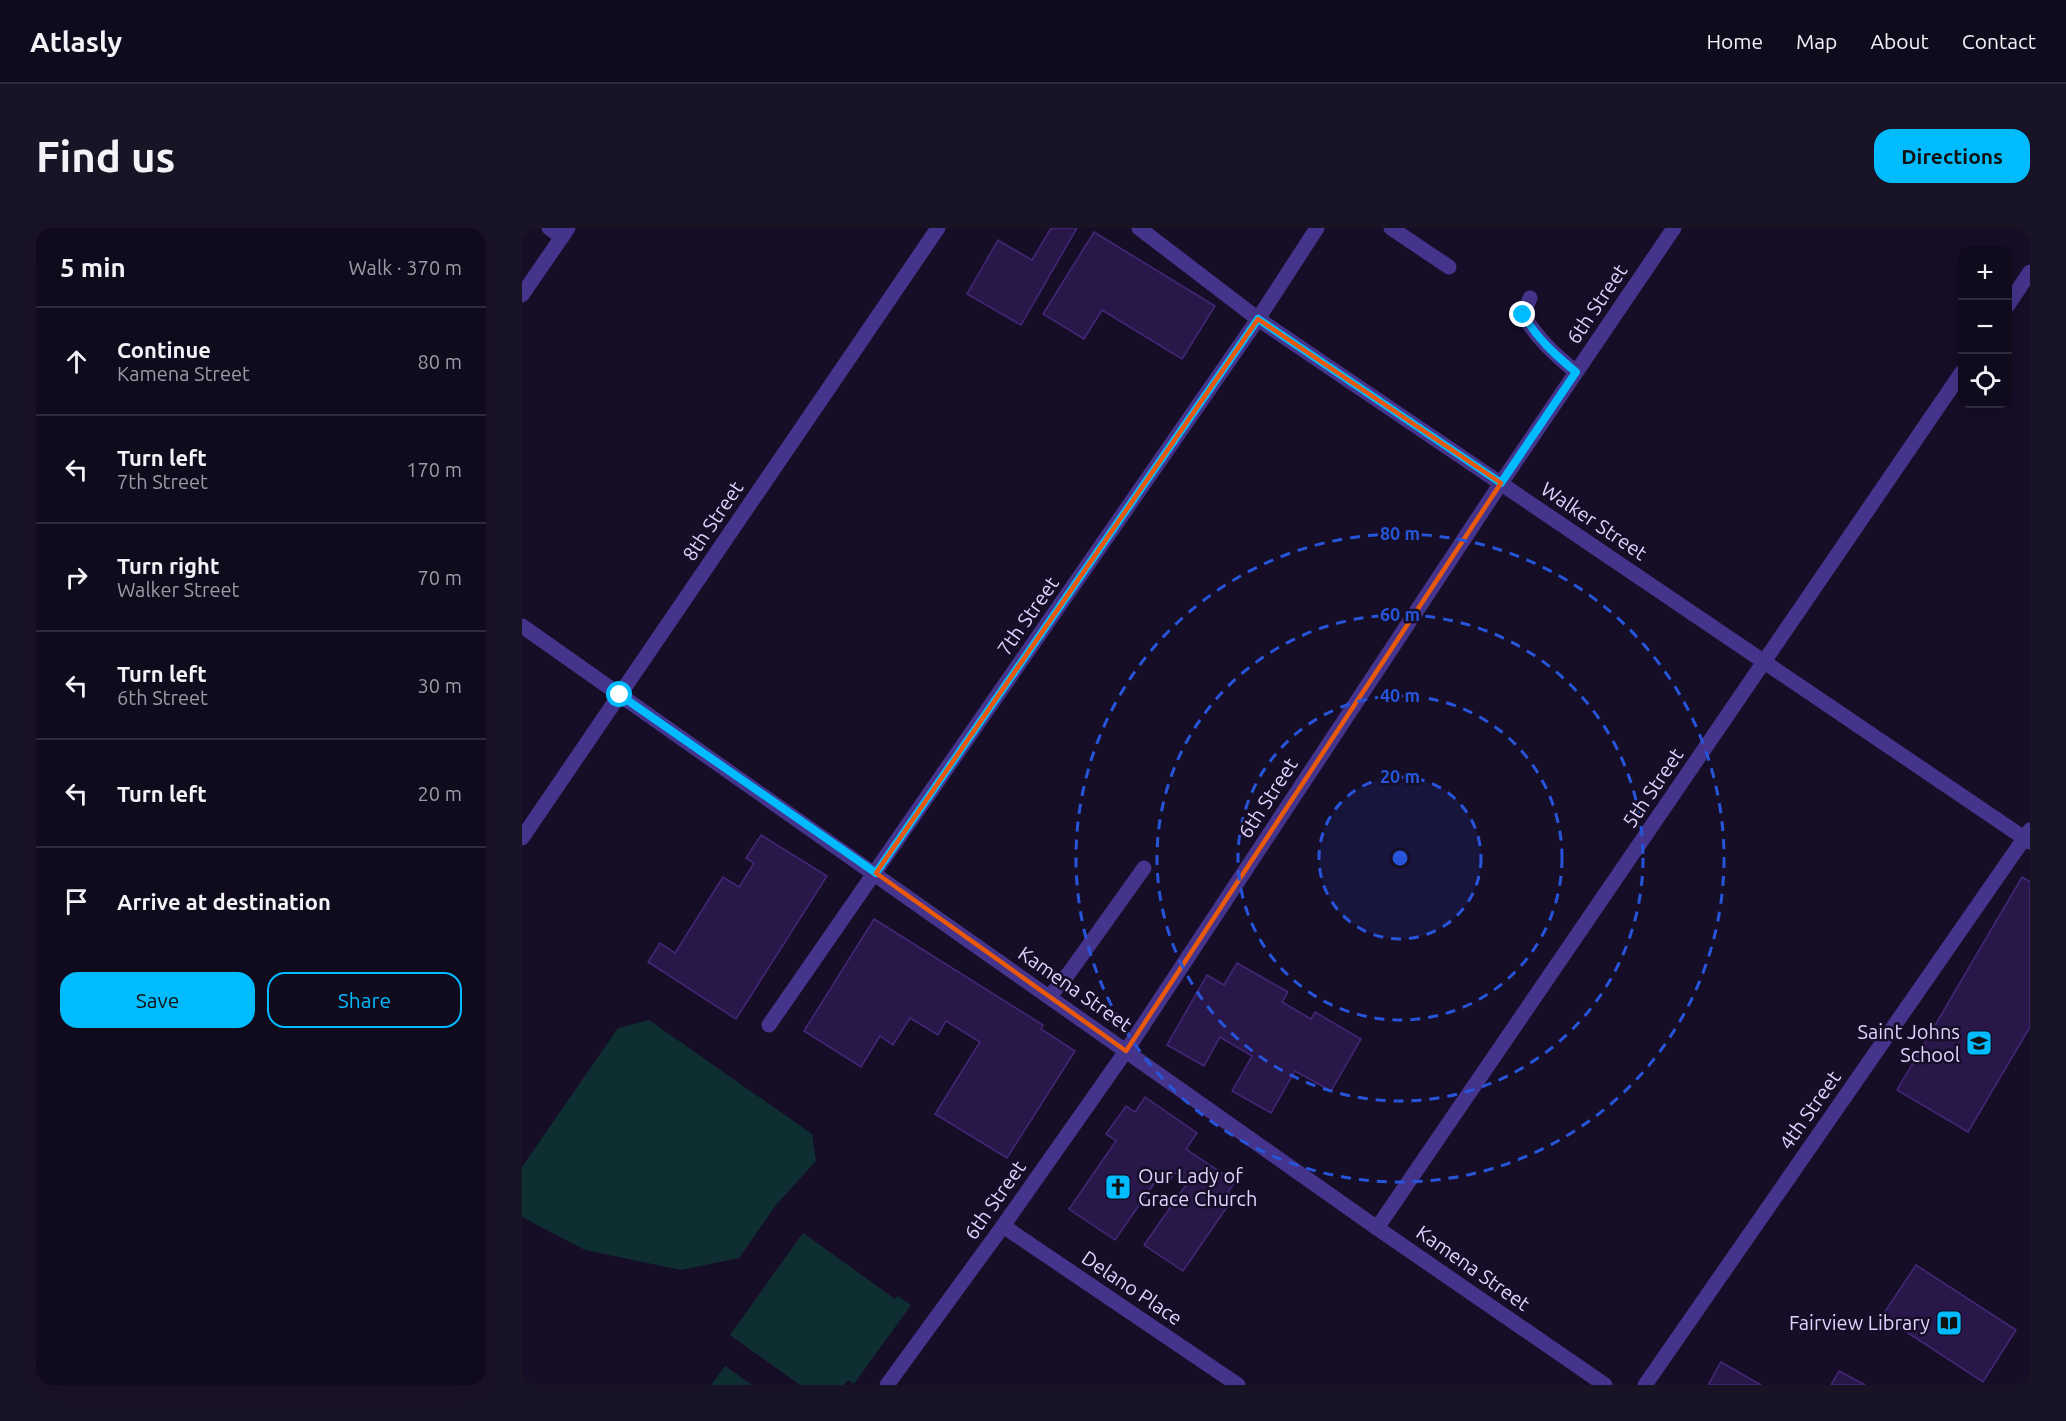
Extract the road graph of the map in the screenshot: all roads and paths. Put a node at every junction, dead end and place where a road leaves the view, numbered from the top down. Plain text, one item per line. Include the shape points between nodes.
1 (549, 228) edge
2 (938, 228) edge
3 (1139, 228) edge
4 (1317, 228) edge
5 (1391, 228) edge
6 (1674, 228) edge
7 (565, 232) edge
8 (1449, 267) dead end
9 (2030, 272) edge
10 (522, 295) edge
11 (1530, 298) dead end
12 (2010, 300) edge
13 (1258, 319) junction
14 (1576, 372) junction
15 (1958, 378) edge
16 (1501, 483) junction
17 (522, 626) edge
18 (1765, 663) junction
19 (620, 695) junction
20 (2028, 837) edge
21 (522, 838) edge
22 (1144, 868) dead end
23 (876, 873) junction
24 (1050, 996) junction
25 (770, 1025) dead end
26 (1126, 1051) junction
27 (1003, 1226) junction
28 (1377, 1228) junction
29 (887, 1385) edge
30 (1238, 1385) edge
31 (1605, 1385) edge
32 (1645, 1385) edge

1 - 7 street
2 - 19 street, 8th Street
3 - 13 street, Walker Street
4 - 13 street, 7th Street
5 - 8 street
6 - 14 street, 6th Street
7 - 10 street
9 - 12 street
11 - 14 street via 1523,315 1535,335
13 - 16 street, Walker Street
13 - 23 street, 7th Street
14 - 16 street, 6th Street
15 - 18 street, 5th Street
16 - 18 street, Walker Street
16 - 26 street, 6th Street
17 - 19 street, Kamena Street
18 - 20 street, Walker Street
18 - 28 street, 5th Street
19 - 21 street, 8th Street
19 - 23 street, Kamena Street
20 - 32 street, 4th Street
22 - 24 street
23 - 24 street, Kamena Street
23 - 25 street, 7th Street
24 - 26 street, Kamena Street
26 - 27 street, 6th Street
26 - 28 street, Kamena Street
27 - 29 street, 6th Street
27 - 30 street, Delano Place
28 - 31 street, Kamena Street

